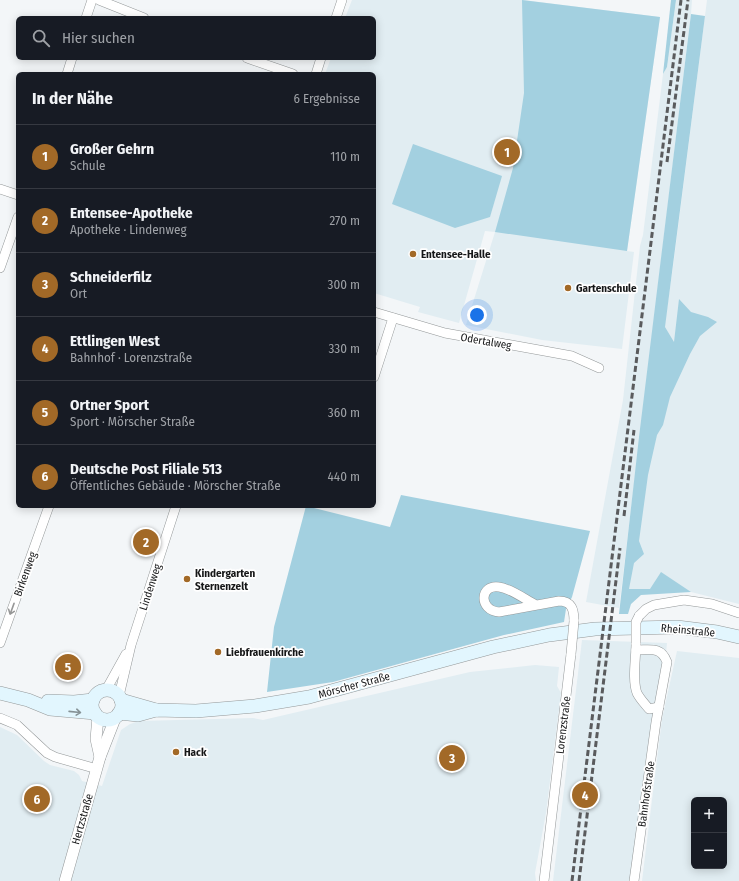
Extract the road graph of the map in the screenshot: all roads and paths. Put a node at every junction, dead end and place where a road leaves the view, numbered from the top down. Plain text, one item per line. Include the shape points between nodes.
1 (92, 0) edge
2 (99, 0) edge
3 (342, 0) edge
4 (87, 16) edge
5 (139, 16) edge
6 (337, 16) edge
7 (71, 60) edge
8 (253, 60) edge
9 (320, 60) edge
10 (68, 72) edge
11 (287, 72) edge
12 (317, 72) edge
13 (0, 189) edge
14 (16, 194) edge
15 (16, 223) edge
16 (0, 268) edge
17 (376, 313) edge
18 (393, 318) junction
19 (599, 368) dead end
20 (376, 371) edge
21 (48, 508) edge
22 (175, 508) edge
23 (536, 605) junction
24 (739, 613) edge
25 (549, 635) joint
26 (739, 637) edge
27 (0, 643) edge
28 (131, 645) junction
29 (636, 646) junction
30 (106, 690) junction
31 (0, 693) edge
32 (120, 698) junction
33 (28, 700) junction
34 (93, 700) junction
35 (659, 707) junction
36 (156, 710) junction
37 (97, 715) junction
38 (117, 715) junction
39 (0, 718) edge
40 (100, 757) junction
41 (97, 769) junction
42 (65, 881) edge
43 (544, 881) edge
44 (634, 881) edge

1 - 4 street
2 - 5 street
3 - 6 street
7 - 10 street
8 - 11 street
9 - 12 street
13 - 14 street
15 - 16 street
17 - 18 street, Odertalweg
18 - 19 street, Odertalweg via 444,333 572,356
18 - 20 street
21 -> 27 street, Birkenweg
22 - 28 street, Lindenweg
23 - 23 street, Lorenzstraße via 498,586 486,591 484,599 487,607 493,612
23 - 43 street, Lorenzstraße, bridge via 565,601 573,609 574,621
24 - 29 street, bridge via 712,604 684,600 654,605 646,609 636,622
25 - 26 main road, Rheinstraße via 596,629 677,627
25 - 36 main road, Mörscher Straße via 493,647 309,697 255,706 196,711
28 - 30 street, Lindenweg
28 - 32 street, Lindenweg
29 - 35 street via 636,690 649,709
29 - 35 street, Bahnhofstraße via 660,651 665,655 667,662
30 - 32 main road via 111,690
30 - 34 main road via 98,693
31 - 33 main road
32 - 36 main road, Mörscher Straße
32 - 38 main road via 122,704
33 - 34 main road
33 -> 37 main road via 50,708
34 - 37 main road
35 - 44 street, Bahnhofstraße
36 - 38 main road, Mörscher Straße via 138,715
37 - 38 main road via 107,719
37 - 40 street, Hertzstraße via 96,739
38 - 40 street, Hertzstraße
39 - 41 street via 17,725 47,753
40 - 41 street, Hertzstraße
41 - 42 street, Hertzstraße

